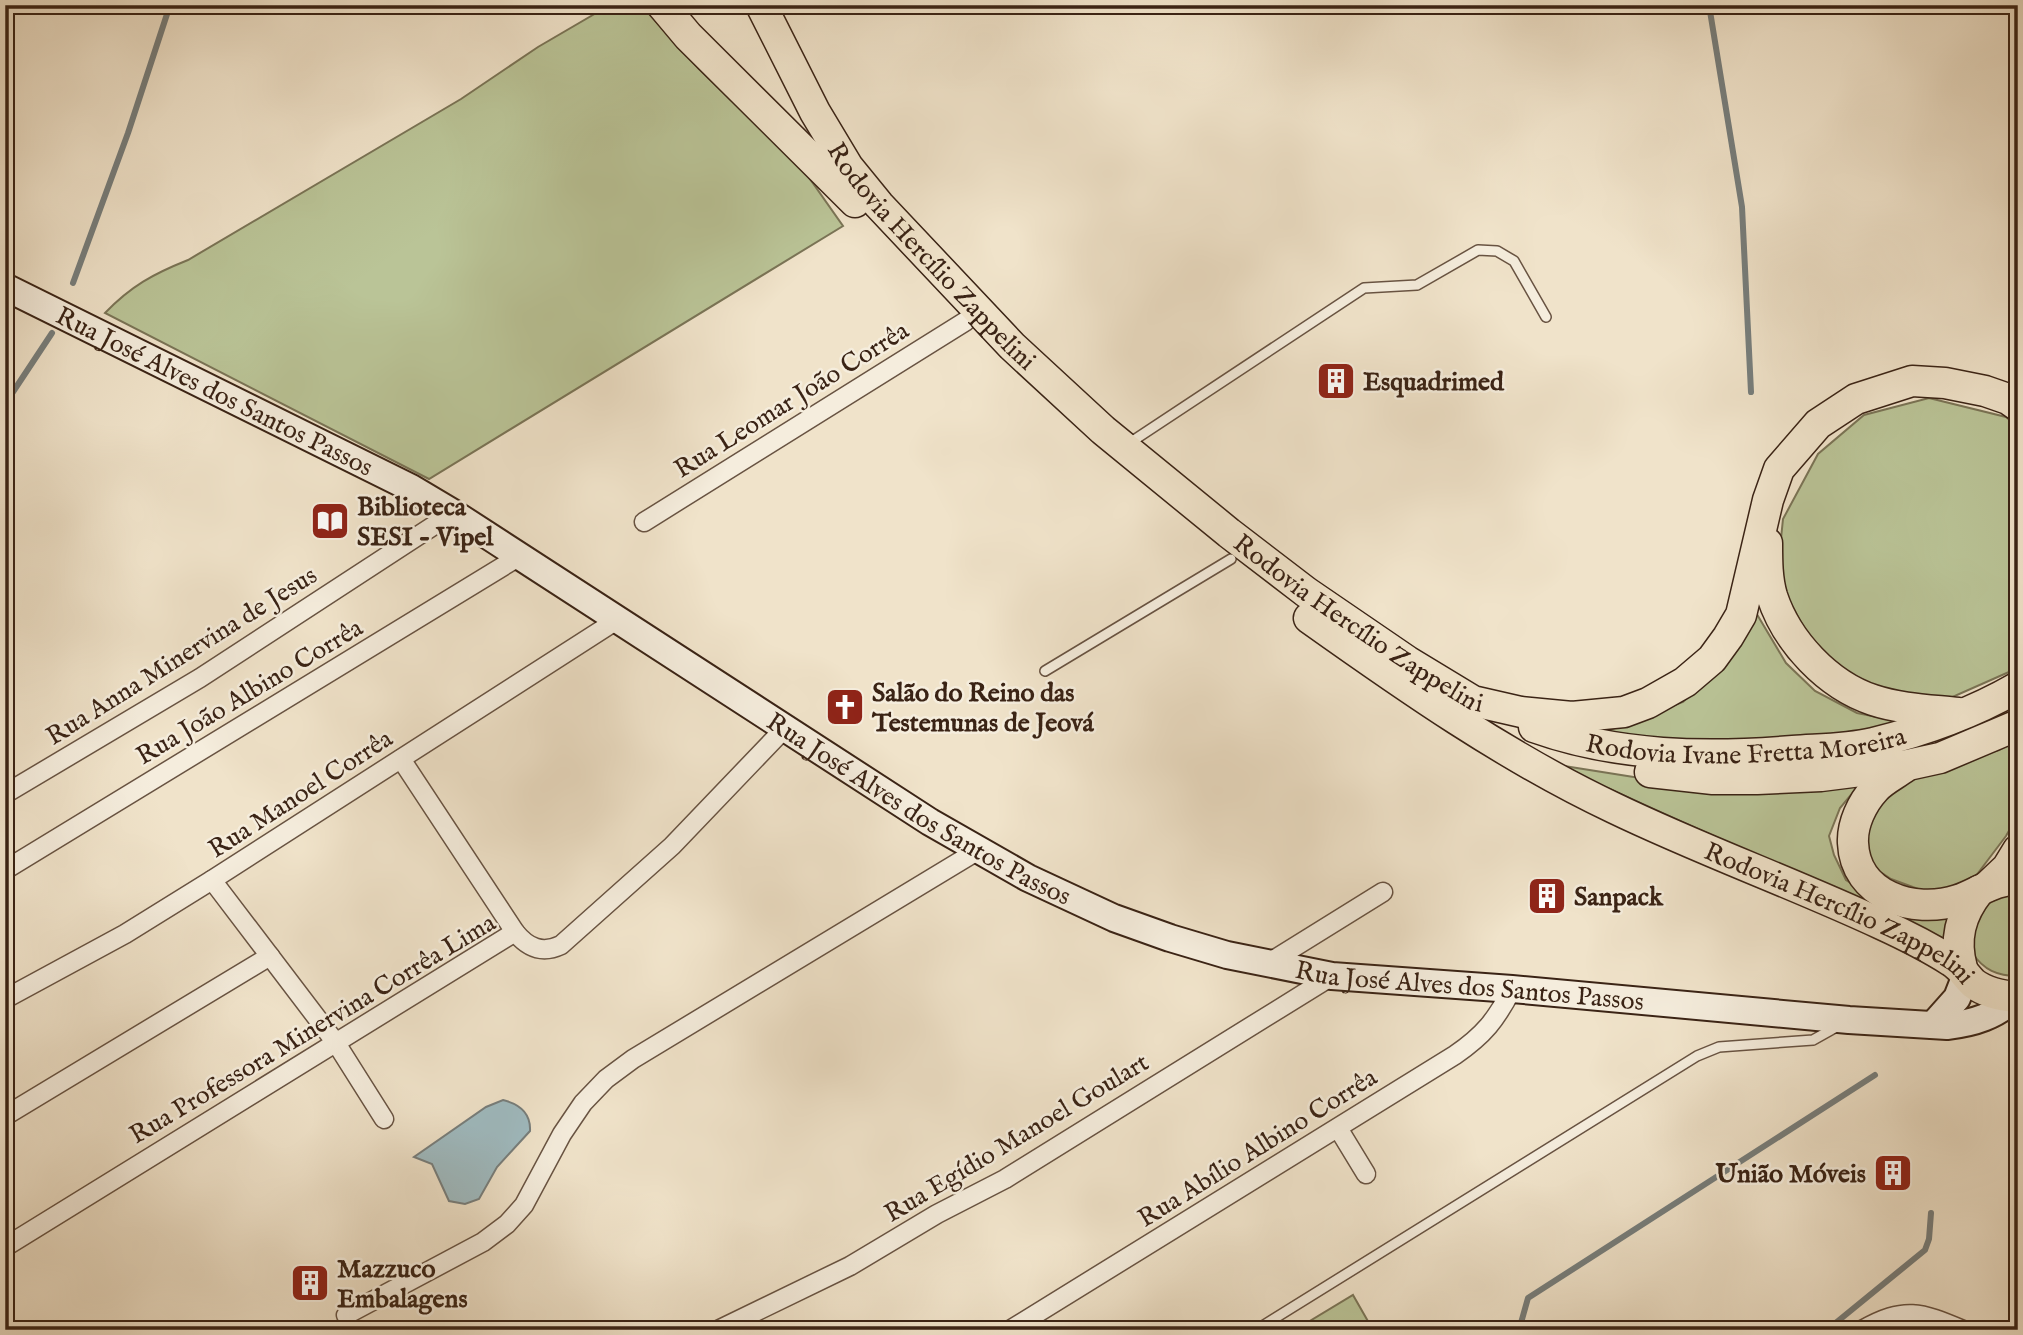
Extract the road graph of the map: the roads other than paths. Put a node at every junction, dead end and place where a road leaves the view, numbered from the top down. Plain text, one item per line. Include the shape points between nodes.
1 (662, 5) edge
2 (761, 5) edge
3 (5, 287) edge
4 (1546, 317) dead end
5 (966, 321) junction
6 (2018, 406) edge
7 (1124, 447) junction
8 (1768, 500) junction
9 (453, 513) junction
10 (644, 522) dead end
11 (520, 556) junction
12 (1231, 559) junction
13 (617, 620) junction
14 (1045, 671) dead end
15 (2018, 688) edge
16 (1966, 713) junction
17 (1473, 715) junction
18 (2018, 725) edge
19 (785, 728) junction
20 (401, 760) junction
21 (1908, 765) junction
22 (5, 794) edge
23 (2018, 850) edge
24 (977, 851) junction
25 (5, 870) edge
26 (212, 880) junction
27 (2018, 880) edge
28 (1983, 888) junction
29 (1383, 892) dead end
30 (515, 932) junction
31 (270, 956) junction
32 (1267, 964) junction
33 (1964, 972) junction
34 (1332, 976) junction
35 (1512, 989) junction
36 (2017, 997) edge
37 (5, 999) edge
38 (1849, 1020) junction
39 (1933, 1025) junction
40 (336, 1043) junction
41 (5, 1116) edge
42 (384, 1119) dead end
43 (1338, 1128) junction
44 (1366, 1174) dead end
45 (5, 1247) edge
46 (346, 1315) dead end
47 (718, 1330) edge
48 (1010, 1330) edge
49 (1256, 1330) edge
50 (1862, 1330) edge
51 (1963, 1330) edge

1 - 5 main road, Rodovia Hercílio Zappelini
2 - 7 main road, Rodovia Hercílio Zappelini via 815,112 863,186 1004,338
3 - 9 street, Rua José Alves dos Santos Passos via 370,467
4 - 7 lane via 1514,261 1497,251 1478,250 1417,285 1364,288
5 - 10 street, Rua Leomar João Corrêa
5 - 12 main road, Rodovia Hercílio Zappelini via 999,358 1117,466
6 - 8 main road, Rodovia Hercílio Zappelini via 1985,391 1912,381 1856,399 1818,424 1793,451 1779,469
7 - 17 main road, Rodovia Hercílio Zappelini via 1228,533 1407,661
8 - 16 main road via 1767,564 1772,596 1804,652 1845,689 1875,701
8 - 17 main road, Rodovia Hercílio Zappelini via 1741,615 1712,659 1685,682 1624,712 1572,717
9 - 11 street, Rua José Alves dos Santos Passos
9 - 22 street, Rua Anna Minervina de Jesus via 200,678
11 - 13 street, Rua José Alves dos Santos Passos
11 - 25 street, Rua João Albino Corrêa
12 - 14 lane
12 - 17 main road, Rodovia Hercílio Zappelini via 1367,660
13 - 19 street, Rua José Alves dos Santos Passos
13 - 20 street, Rua Manoel Corrêa
15 - 16 main road, Rodovia Ivane Fretta Moreira
16 - 17 main road, Rodovia Ivane Fretta Moreira via 1871,743 1684,756 1613,748 1552,734 1510,718
17 - 21 main road, Rodovia Ivane Fretta Moreira via 1545,752 1649,772 1713,779 1821,776
17 - 33 main road, Rodovia Hercílio Zappelini via 1529,763 1612,807 1880,924 1935,951
18 - 21 main road, Rodovia Ivane Fretta Moreira via 1940,758
19 - 24 street, Rua José Alves dos Santos Passos
19 - 30 street, Rua Professora Minervina Corrêa Lima via 672,846 561,945 544,951 533,948
20 - 26 street, Rua Manoel Corrêa
20 - 30 street
21 - 28 main road via 1875,789 1855,820 1853,843 1865,880 1898,901 1935,906
23 - 28 main road via 2007,868
24 - 32 street, Rua José Alves dos Santos Passos via 1114,918
24 - 46 street via 606,1079 583,1103 524,1205 507,1224 483,1242
26 - 31 street
26 - 37 street, Rua Manoel Corrêa
27 - 28 main road
28 - 33 main road via 1961,921 1958,945
29 - 32 street
30 - 40 street, Rua Professora Minervina Corrêa Lima
31 - 40 street
31 - 41 street
32 - 34 street, Rua José Alves dos Santos Passos
33 - 36 main road, Rodovia Hercílio Zappelini via 1990,992
33 - 39 street via 1957,998
34 - 35 street, Rua José Alves dos Santos Passos
34 - 47 street, Rua Egídio Manoel Goulart via 1004,1179 850,1266
35 - 38 street, Rua José Alves dos Santos Passos
35 - 43 street, Rua Abílio Albino Corrêa via 1487,1030 1473,1042
36 - 39 street, Rua José Alves dos Santos Passos via 1983,1019
38 - 39 street, Rua José Alves dos Santos Passos
38 - 49 lane via 1813,1040 1719,1047 1697,1056
40 - 42 street
40 - 45 street, Rua Professora Minervina Corrêa Lima
43 - 44 street
43 - 48 street, Rua Abílio Albino Corrêa
50 - 51 street via 1898,1314 1918,1313

